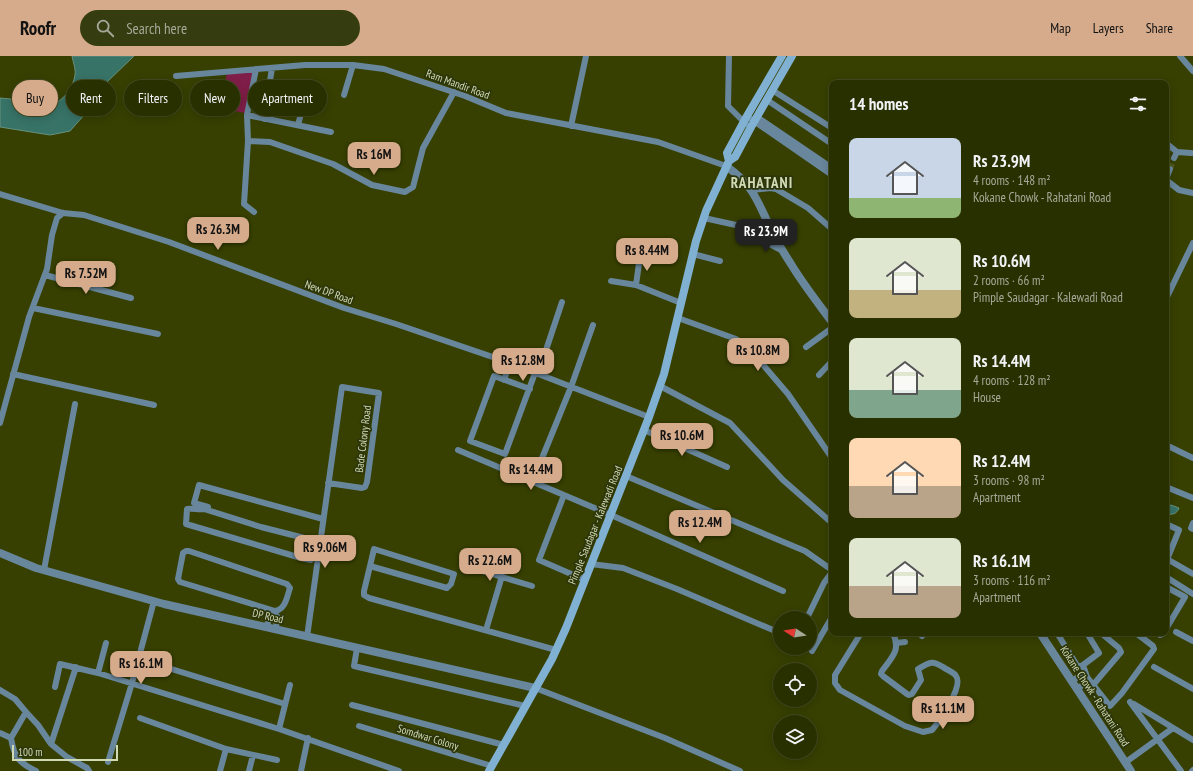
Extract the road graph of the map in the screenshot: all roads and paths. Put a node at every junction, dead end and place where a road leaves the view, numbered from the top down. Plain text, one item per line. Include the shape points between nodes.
1 (586, 56) edge
2 (729, 56) edge
3 (792, 56) edge
4 (1180, 56) edge
5 (781, 57) edge
6 (353, 65) junction
7 (272, 68) junction
8 (256, 69) junction
9 (1193, 71) edge
10 (176, 76) dead end
11 (772, 90) junction
12 (454, 92) junction
13 (344, 95) dead end
14 (767, 100) junction
15 (247, 115) junction
16 (300, 116) edge
17 (264, 119) junction
18 (745, 119) junction
19 (754, 122) junction
20 (298, 126) junction
21 (571, 126) junction
22 (829, 126) edge
23 (331, 132) dead end
24 (248, 141) junction
25 (829, 142) edge
26 (1169, 147) edge
27 (1191, 153) dead end
28 (727, 164) junction
29 (829, 166) edge
30 (829, 173) edge
31 (1169, 182) edge
32 (752, 190) junction
33 (1193, 193) edge
34 (0, 194) edge
35 (63, 212) junction
36 (254, 212) dead end
37 (704, 218) junction
38 (745, 227) dead end
39 (829, 227) edge
40 (758, 238) dead end
41 (1193, 243) edge
42 (784, 251) junction
43 (693, 254) junction
44 (640, 256) dead end
45 (720, 261) dead end
46 (45, 275) junction
47 (611, 281) dead end
48 (636, 285) junction
49 (1169, 293) edge
50 (131, 298) dead end
51 (562, 302) dead end
52 (681, 303) junction
53 (33, 308) junction
54 (678, 318) junction
55 (829, 318) edge
56 (593, 325) dead end
57 (829, 330) edge
58 (158, 334) dead end
59 (806, 347) dead end
60 (510, 363) junction
61 (829, 363) edge
62 (13, 374) junction
63 (537, 374) junction
64 (819, 375) dead end
65 (504, 380) junction
66 (660, 386) junction
67 (571, 387) junction
68 (530, 389) junction
69 (75, 404) dead end
70 (154, 405) dead end
71 (2, 408) edge
72 (649, 417) junction
73 (0, 423) edge
74 (644, 430) junction
75 (1169, 446) edge
76 (458, 450) dead end
77 (829, 454) edge
78 (1193, 458) edge
79 (727, 467) dead end
80 (538, 468) dead end
81 (626, 476) junction
82 (328, 483) junction
83 (1169, 488) edge
84 (564, 495) junction
85 (1193, 498) edge
86 (611, 515) junction
87 (321, 518) junction
88 (829, 520) edge
89 (1193, 523) edge
90 (1169, 525) edge
91 (1193, 529) edge
92 (318, 539) junction
93 (0, 553) edge
94 (1169, 556) edge
95 (1169, 562) edge
96 (591, 564) junction
97 (370, 566) junction
98 (40, 569) junction
99 (829, 569) edge
100 (482, 571) dead end
101 (1193, 574) edge
102 (502, 576) junction
103 (829, 576) edge
104 (1169, 579) edge
105 (585, 580) junction
106 (532, 586) dead end
107 (1169, 589) edge
108 (783, 591) dead end
109 (1193, 594) edge
110 (154, 601) junction
111 (810, 611) edge
112 (275, 612) junction
113 (829, 623) edge
114 (267, 624) junction
115 (1169, 624) edge
116 (276, 626) junction
117 (486, 630) junction
118 (773, 630) dead end
119 (1176, 632) dead end
120 (307, 636) junction
121 (859, 636) edge
122 (893, 636) edge
123 (1042, 636) edge
124 (1059, 636) edge
125 (1089, 636) edge
126 (1105, 636) edge
127 (1140, 636) edge
128 (1193, 641) edge
129 (905, 642) dead end
130 (817, 643) edge
131 (896, 643) junction
132 (106, 644) dead end
133 (357, 648) junction
134 (556, 650) junction
135 (139, 659) junction
136 (1083, 665) junction
137 (1154, 667) dead end
138 (76, 668) junction
139 (98, 673) junction
140 (1087, 677) junction
141 (1072, 681) junction
142 (132, 683) junction
143 (290, 685) dead end
144 (1093, 685) junction
145 (55, 687) dead end
146 (535, 688) junction
147 (1077, 689) junction
148 (1193, 689) edge
149 (0, 690) edge
150 (286, 704) junction
151 (352, 704) dead end
152 (525, 706) junction
153 (26, 712) junction
154 (140, 718) dead end
155 (359, 726) dead end
156 (1173, 728) junction
157 (279, 729) junction
158 (0, 733) edge
159 (11, 738) junction
160 (308, 738) junction
161 (1158, 738) junction
162 (1193, 740) edge
163 (51, 744) junction
164 (504, 745) junction
165 (226, 749) junction
166 (253, 755) junction
167 (277, 760) dead end
168 (108, 762) dead end
169 (1126, 762) junction
170 (491, 769) edge
171 (36, 771) edge
172 (90, 771) edge
173 (220, 771) edge
174 (249, 771) edge
175 (301, 771) edge
176 (399, 771) edge
177 (740, 771) edge
178 (1132, 771) edge
179 (1181, 771) edge

1 - 21 street
2 - 18 street via 728,106
3 - 11 main road, Pimple Saudagar - Kalewadi Road
4 - 9 street
5 - 18 main road, Pimple Saudagar - Kalewadi Road
6 - 7 street, Ram Mandir Road
6 - 12 street, Ram Mandir Road via 384,69
6 - 13 street
7 - 8 street, Ram Mandir Road
7 - 17 street
8 - 10 street, Ram Mandir Road
8 - 15 street
11 - 14 main road, Pimple Saudagar - Kalewadi Road
11 - 22 street
12 - 21 street, Ram Mandir Road via 506,113
12 - 24 street via 423,148 413,187 405,192 372,185 332,164 270,142
14 - 19 main road, Pimple Saudagar - Kalewadi Road
14 - 25 street
15 - 17 street
15 - 24 street
16 - 20 street
17 - 20 street
18 - 19 street
18 - 28 main road, Pimple Saudagar - Kalewadi Road via 727,153
19 - 28 main road, Pimple Saudagar - Kalewadi Road via 735,158
19 - 29 street
19 - 30 street
20 - 23 street
21 - 28 street, Ram Mandir Road via 658,142
24 - 36 street via 244,204
26 - 27 street via 1175,155
28 - 32 street
28 - 37 main road, Pimple Saudagar - Kalewadi Road
31 - 33 street via 1179,190
32 - 39 street via 776,189 804,206
32 - 42 street
34 - 35 street, New DP Road
35 - 46 street via 57,218 52,235
35 - 60 street, New DP Road via 84,215 164,241 344,308
37 - 38 street
37 - 43 main road, Pimple Saudagar - Kalewadi Road
40 - 42 street
41 - 49 street
42 - 55 street via 792,267
43 - 45 street
43 - 52 main road, Pimple Saudagar - Kalewadi Road
44 - 48 street
46 - 50 street
46 - 53 street
47 - 48 street
48 - 52 street
51 - 63 street
52 - 54 main road, Pimple Saudagar - Kalewadi Road
53 - 58 street
53 - 62 street
54 - 66 main road, Pimple Saudagar - Kalewadi Road
54 - 77 street via 736,339 747,346 788,394
56 - 67 street
57 - 59 street
60 - 63 street, New DP Road
60 - 65 street
61 - 64 street
62 - 70 street
62 - 71 street
63 - 67 street, New DP Road
63 - 68 street
65 - 68 street
65 - 68 street via 494,376 470,441 506,454
66 - 72 main road, Pimple Saudagar - Kalewadi Road
66 - 88 street via 730,423 783,480
67 - 72 street, New DP Road
67 - 80 street
69 - 98 street
71 - 73 street
72 - 74 main road, Pimple Saudagar - Kalewadi Road
74 - 79 street
74 - 81 main road, Pimple Saudagar - Kalewadi Road
75 - 78 street
76 - 84 street
81 - 86 main road, Pimple Saudagar - Kalewadi Road
81 - 99 street via 805,551
82 - 82 street, Bade Colony Road via 342,387 379,394 365,487
82 - 87 street, Bade Colony Road
83 - 85 street
84 - 86 street
84 - 105 street via 539,560
86 - 96 main road, Pimple Saudagar - Kalewadi Road
86 - 108 street
87 - 92 street, Bade Colony Road
87 - 92 street via 202,484 199,485 194,503
89 - 91 street
90 - 94 street via 1179,530
92 - 92 street via 261,527 204,509 187,509 186,524 301,558 311,560
92 - 120 street, Bade Colony Road
93 - 98 street, DP Road
95 - 101 street
96 - 105 main road, Pimple Saudagar - Kalewadi Road
96 - 118 street via 623,568
97 - 97 street via 447,588 454,574 374,549
97 - 117 street via 364,596
98 - 110 street, DP Road
100 - 102 street
102 - 106 street
102 - 117 street
103 - 111 street
104 - 109 street
105 - 134 main road, Pimple Saudagar - Kalewadi Road
107 - 115 street via 1185,597
110 - 114 street, DP Road
110 - 135 street
112 - 112 street via 283,607 290,588 287,584 189,551 183,553 178,574 180,582
112 - 114 street via 271,614
112 - 116 street
113 - 130 street
114 - 116 street, DP Road
116 - 120 street, DP Road
117 - 134 street
119 - 128 street
120 - 133 street, DP Road
121 - 131 street via 835,675 835,683 840,690 905,726 923,732 932,730 958,688 956,676 935,662 929,663 918,669 922,680 912,694 907,694 881,674 896,651
122 - 131 street
123 - 141 street, Kokane Chowk - Rahatani Road
124 - 136 street via 1078,667
125 - 136 street via 1099,653
126 - 144 street via 1119,648 1120,652
127 - 144 street via 1154,649 1110,706
129 - 131 street
132 - 139 street
133 - 146 street, DP Road
133 - 152 street via 354,666
134 - 146 main road, Pimple Saudagar - Kalewadi Road
135 - 142 street
135 - 150 street
136 - 140 street
137 - 148 street
138 - 139 street
138 - 145 street via 60,664
138 - 163 street
139 - 142 street
140 - 141 street via 1078,677
140 - 144 street
140 - 147 street via 1084,684
141 - 147 street, Kokane Chowk - Rahatani Road
142 - 157 street
142 - 168 street
143 - 150 street
146 - 152 main road, Pimple Saudagar - Kalewadi Road
146 - 177 street via 665,738
147 - 169 street, Kokane Chowk - Rahatani Road
149 - 153 street via 15,699
150 - 157 street
151 - 164 street
152 - 164 main road, Pimple Saudagar - Kalewadi Road
153 - 159 street
153 - 163 street
154 - 165 street
155 - 170 street, Somdwar Colony
156 - 161 street
156 - 161 street via 1130,702
156 - 162 street
157 - 160 street
158 - 159 street
159 - 171 street via 16,758
160 - 175 street
160 - 176 street
161 - 169 street
161 - 179 street
163 - 172 street
164 - 170 main road, Pimple Saudagar - Kalewadi Road
165 - 166 street
165 - 173 street
166 - 167 street
166 - 174 street
169 - 178 street, Kokane Chowk - Rahatani Road

